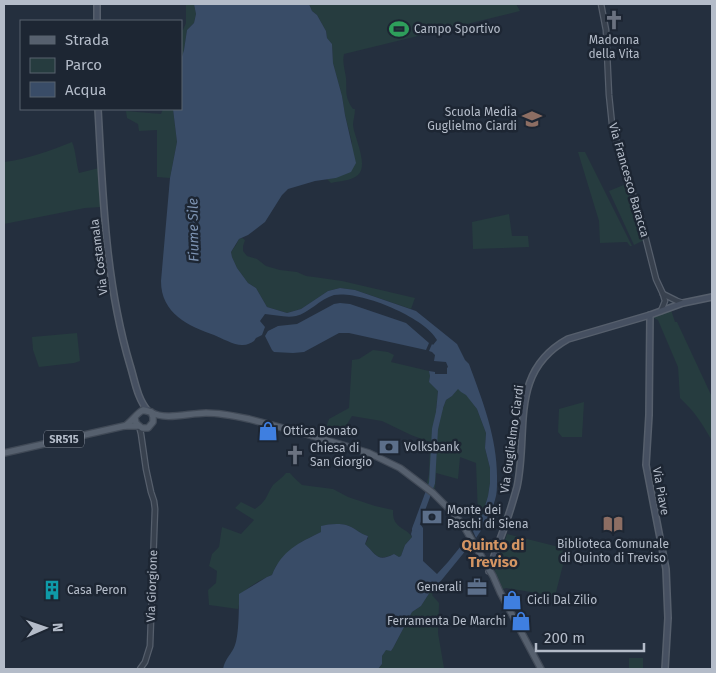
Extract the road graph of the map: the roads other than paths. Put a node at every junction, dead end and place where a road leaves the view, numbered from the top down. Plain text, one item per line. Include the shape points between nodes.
1 (97, 4) edge
2 (601, 4) edge
3 (97, 20) edge
4 (98, 110) edge
5 (712, 297) edge
6 (667, 299) junction
7 (683, 303) junction
8 (670, 308) junction
9 (661, 311) junction
10 (650, 315) junction
11 (140, 400) junction
12 (149, 412) junction
13 (137, 415) junction
14 (166, 417) junction
15 (151, 425) junction
16 (124, 426) junction
17 (138, 426) junction
18 (142, 441) junction
19 (4, 453) edge
20 (489, 573) junction
21 (140, 669) edge
22 (541, 669) edge
23 (665, 669) edge

1 - 3 main road
2 - 6 street, Via Francesco Baracca via 606,30 610,107 616,138 656,279
4 - 11 main road, Via Costamala via 110,275
5 - 7 main road, Via Guglielmo Ciardi
6 - 7 street, Via Francesco Baracca
6 - 8 street, Via Francesco Baracca
6 - 9 street
7 - 8 main road, Via Guglielmo Ciardi
8 - 9 main road, Via Guglielmo Ciardi
9 - 10 main road, Via Guglielmo Ciardi
10 - 20 main road, Via Guglielmo Ciardi via 568,339 535,368 524,403 516,489
10 - 23 main road, Via Piave via 646,464 666,570
11 - 12 main road, Via Costamala
11 - 13 main road, Via Costamala
12 - 13 main road, SR515 via 143,410
12 - 14 main road, SR515
12 - 15 main road via 154,419
13 - 16 main road, SR515
13 - 17 main road
14 - 15 main road, SR515
14 - 20 main road, SR515 via 200,413 234,415 356,448 385,460 425,486 458,518
15 - 17 main road, SR515
15 - 18 street
16 - 17 main road, SR515
16 - 19 main road, SR515
17 - 18 street, Via Giorgione
18 - 21 street, Via Giorgione via 155,509 150,646
20 - 22 main road, SR515

